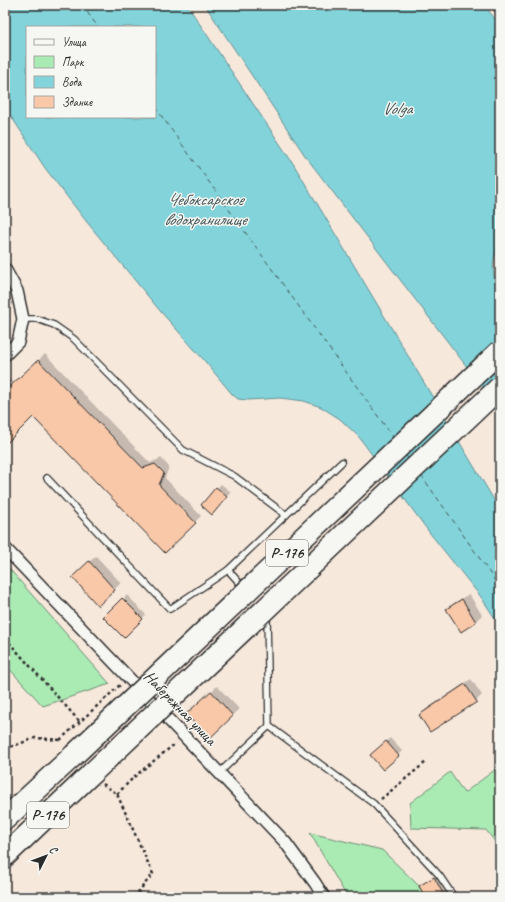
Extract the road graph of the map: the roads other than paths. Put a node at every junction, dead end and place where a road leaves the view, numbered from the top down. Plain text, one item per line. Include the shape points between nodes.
1 (494, 5) edge
2 (500, 11) edge
3 (5, 269) edge
4 (23, 319) junction
5 (500, 351) edge
6 (5, 355) edge
7 (500, 387) edge
8 (342, 462) dead end
9 (47, 478) dead end
10 (286, 515) junction
11 (5, 548) edge
12 (228, 570) junction
13 (252, 597) dead end
14 (262, 608) dead end
15 (268, 726) junction
16 (219, 773) junction
17 (5, 819) edge
18 (5, 856) edge
19 (324, 897) edge
20 (454, 897) edge

1 - 2 lane
3 - 4 street via 17,291
4 - 6 street via 18,342
4 - 10 lane via 37,318 54,325 74,339 184,450 234,476
5 - 17 highway, Р-176, bridge
7 - 18 highway, Р-176, bridge
8 - 10 lane
9 - 12 lane via 170,609
10 - 12 lane
11 - 16 street, Набережная улица
12 - 13 lane
14 - 15 lane via 267,613
15 - 16 lane
15 - 20 lane via 374,804 439,875
16 - 19 street, Набережная улица via 285,842

